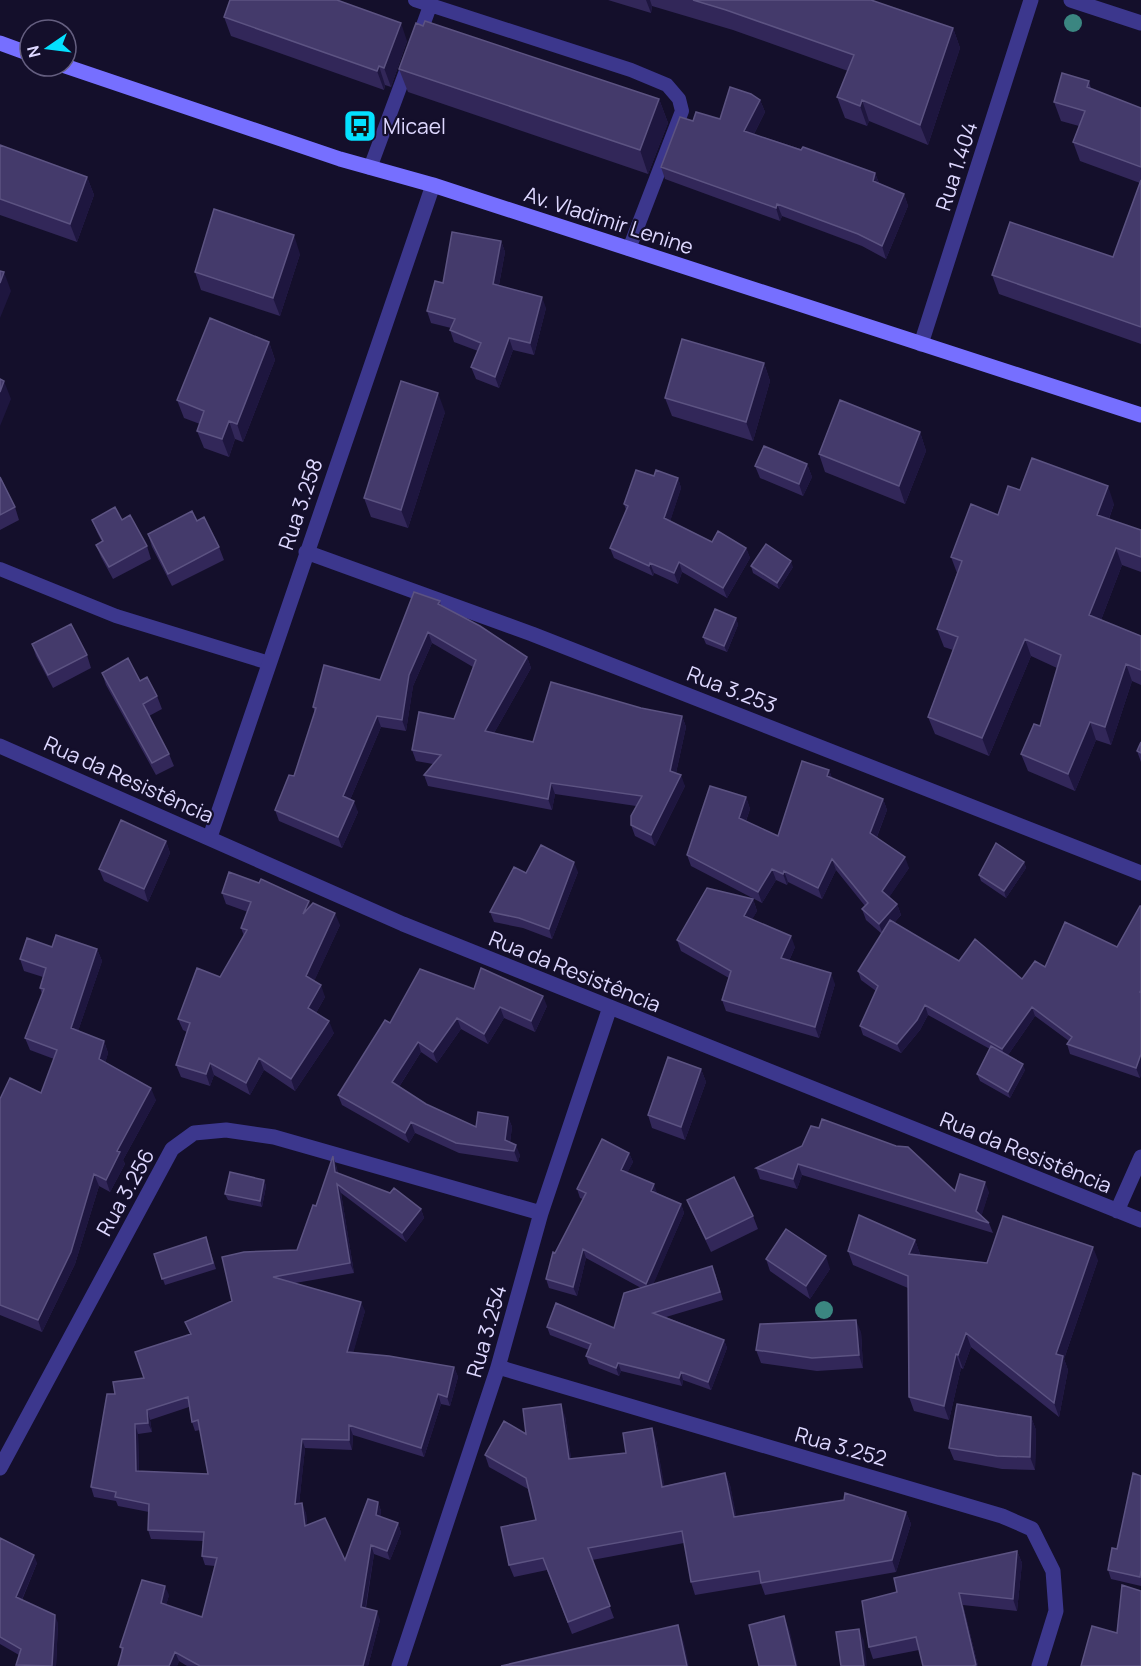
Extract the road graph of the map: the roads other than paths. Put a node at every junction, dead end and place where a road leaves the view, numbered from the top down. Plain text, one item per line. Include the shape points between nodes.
1 (415, 0) edge
2 (1031, 0) edge
3 (1071, 0) edge
4 (430, 6) junction
5 (1141, 23) edge
6 (0, 43) edge
7 (18, 50) edge
8 (78, 70) edge
9 (370, 168) junction
10 (433, 184) junction
11 (629, 249) junction
12 (921, 344) junction
13 (1141, 415) edge
14 (306, 552) junction
15 (0, 569) edge
16 (269, 663) junction
17 (0, 746) edge
18 (210, 837) junction
19 (1141, 873) edge
20 (610, 1007) junction
21 (1141, 1157) edge
22 (1117, 1211) junction
23 (541, 1213) junction
24 (1141, 1220) edge
25 (498, 1367) junction
26 (0, 1468) edge
27 (399, 1666) edge
28 (1039, 1666) edge

1 - 4 lane
2 - 12 street, Rua 1.404
3 - 5 street
4 - 9 lane
4 - 11 lane via 631,70 667,85 679,99 682,111
6 - 7 main road
8 - 9 main road, Av. Vladimir Lenine
9 - 10 main road, Av. Vladimir Lenine
10 - 11 main road, Av. Vladimir Lenine
10 - 14 street, Rua 3.258
11 - 12 main road, Av. Vladimir Lenine
12 - 13 main road, Av. Vladimir Lenine
14 - 16 street, Rua 3.258
14 - 19 street, Rua 3.253 via 542,638
15 - 16 lane via 116,616
16 - 18 street, Rua 3.258
17 - 18 street, Rua da Resistência
18 - 20 street, Rua da Resistência via 403,924
20 - 22 street, Rua da Resistência
20 - 23 street, Rua 3.254
21 - 22 street
22 - 24 street, Rua da Resistência
23 - 25 street, Rua 3.254
23 - 26 street, Rua 3.256 via 274,1137 226,1130 194,1133 172,1149
25 - 27 street, Rua 3.254
25 - 28 street, Rua 3.252 via 1002,1515 1032,1530 1053,1571 1056,1611

